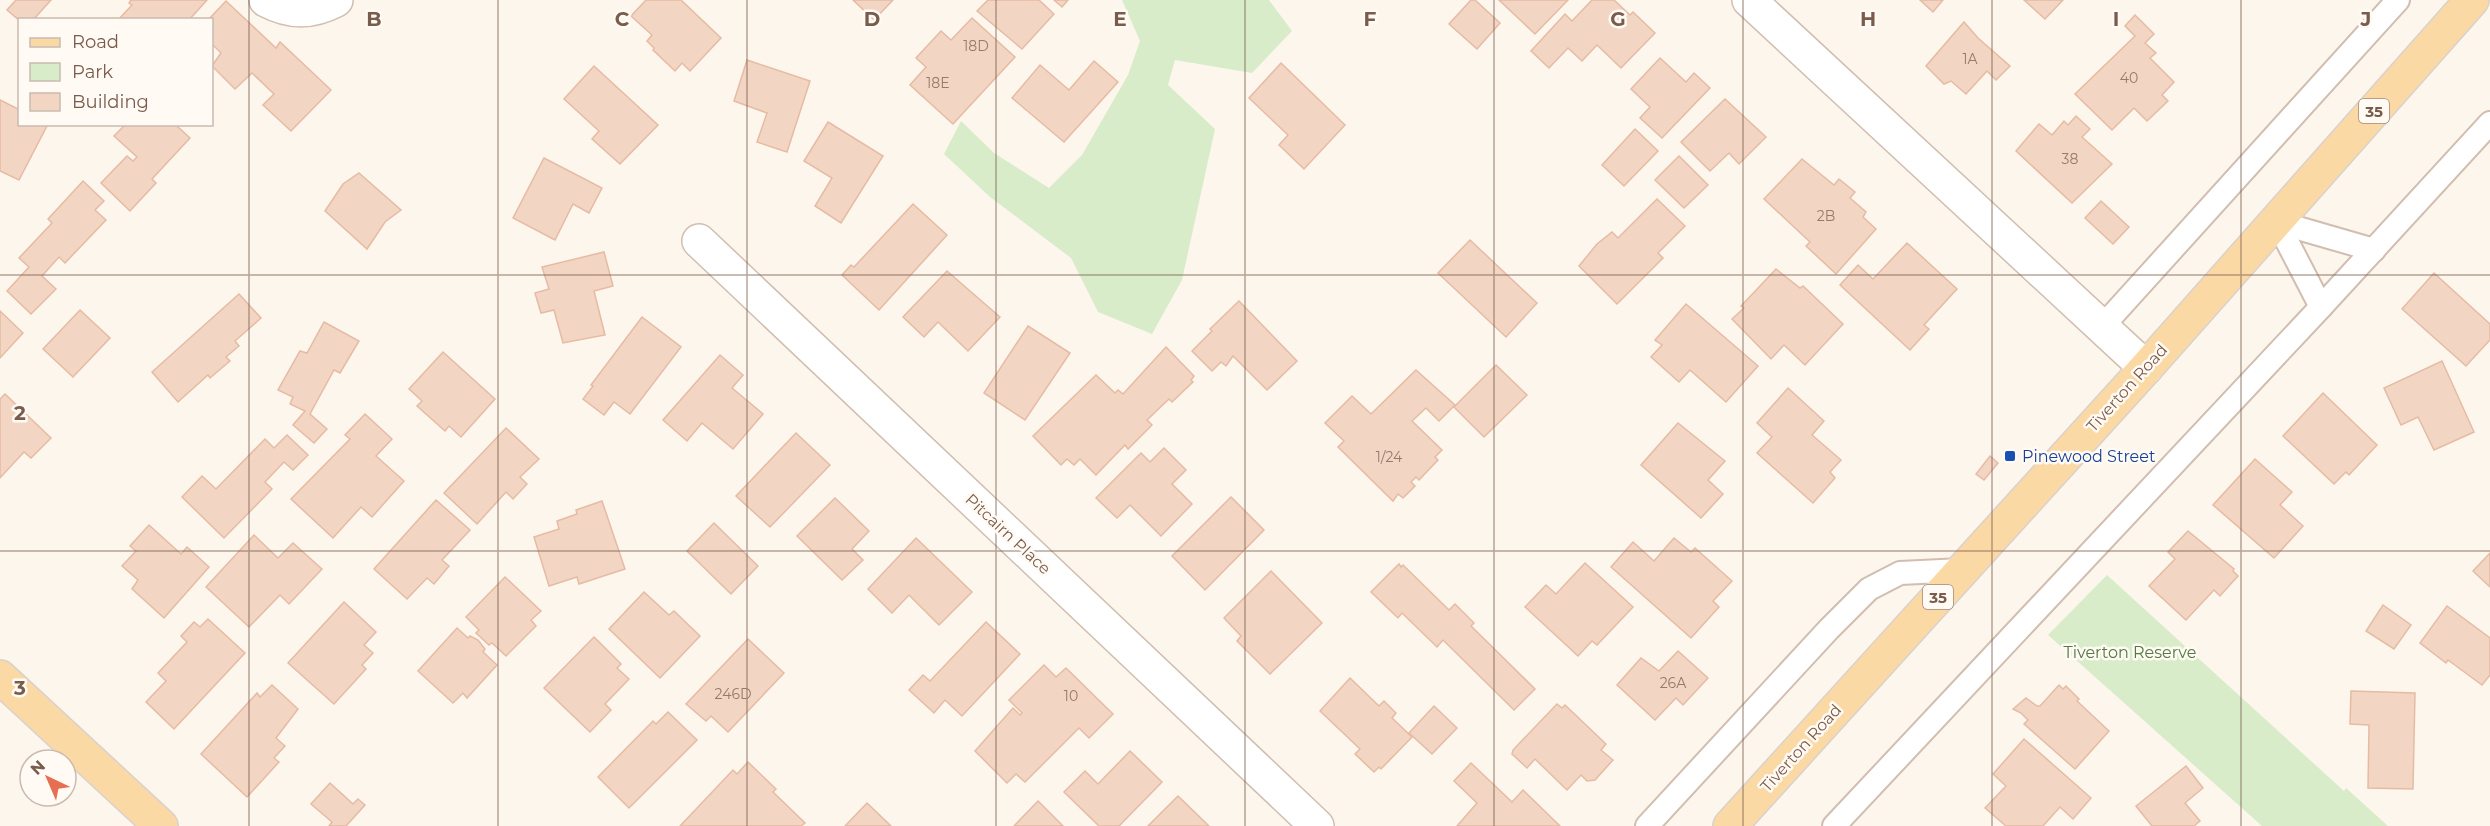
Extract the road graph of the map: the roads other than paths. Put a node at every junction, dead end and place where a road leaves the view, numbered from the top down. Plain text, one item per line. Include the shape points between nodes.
1 (266, 0) edge
2 (336, 0) edge
3 (1749, 0) edge
4 (2398, 0) edge
5 (2472, 0) edge
6 (2490, 123) edge
7 (2277, 222) junction
8 (699, 241) dead end
9 (2374, 250) junction
10 (2321, 307) junction
11 (2101, 328) junction
12 (2146, 368) junction
13 (1962, 570) junction
14 (0, 677) edge
15 (161, 826) edge
16 (1317, 826) edge
17 (1647, 826) edge
18 (1730, 826) edge
19 (1834, 826) edge

1 - 2 street via 301,11
3 - 11 street
4 - 11 lane
5 - 7 main road, Tiverton Road / 35
6 - 9 lane
7 - 9 lane
7 - 10 lane
7 - 12 main road, Tiverton Road / 35
8 - 16 street, Pitcairn Place
9 - 10 lane
10 - 19 lane
11 - 12 street
12 - 13 main road, Tiverton Road / 35
13 - 17 lane via 1900,573 1869,589
13 - 18 main road, Tiverton Road / 35
14 - 15 main road

